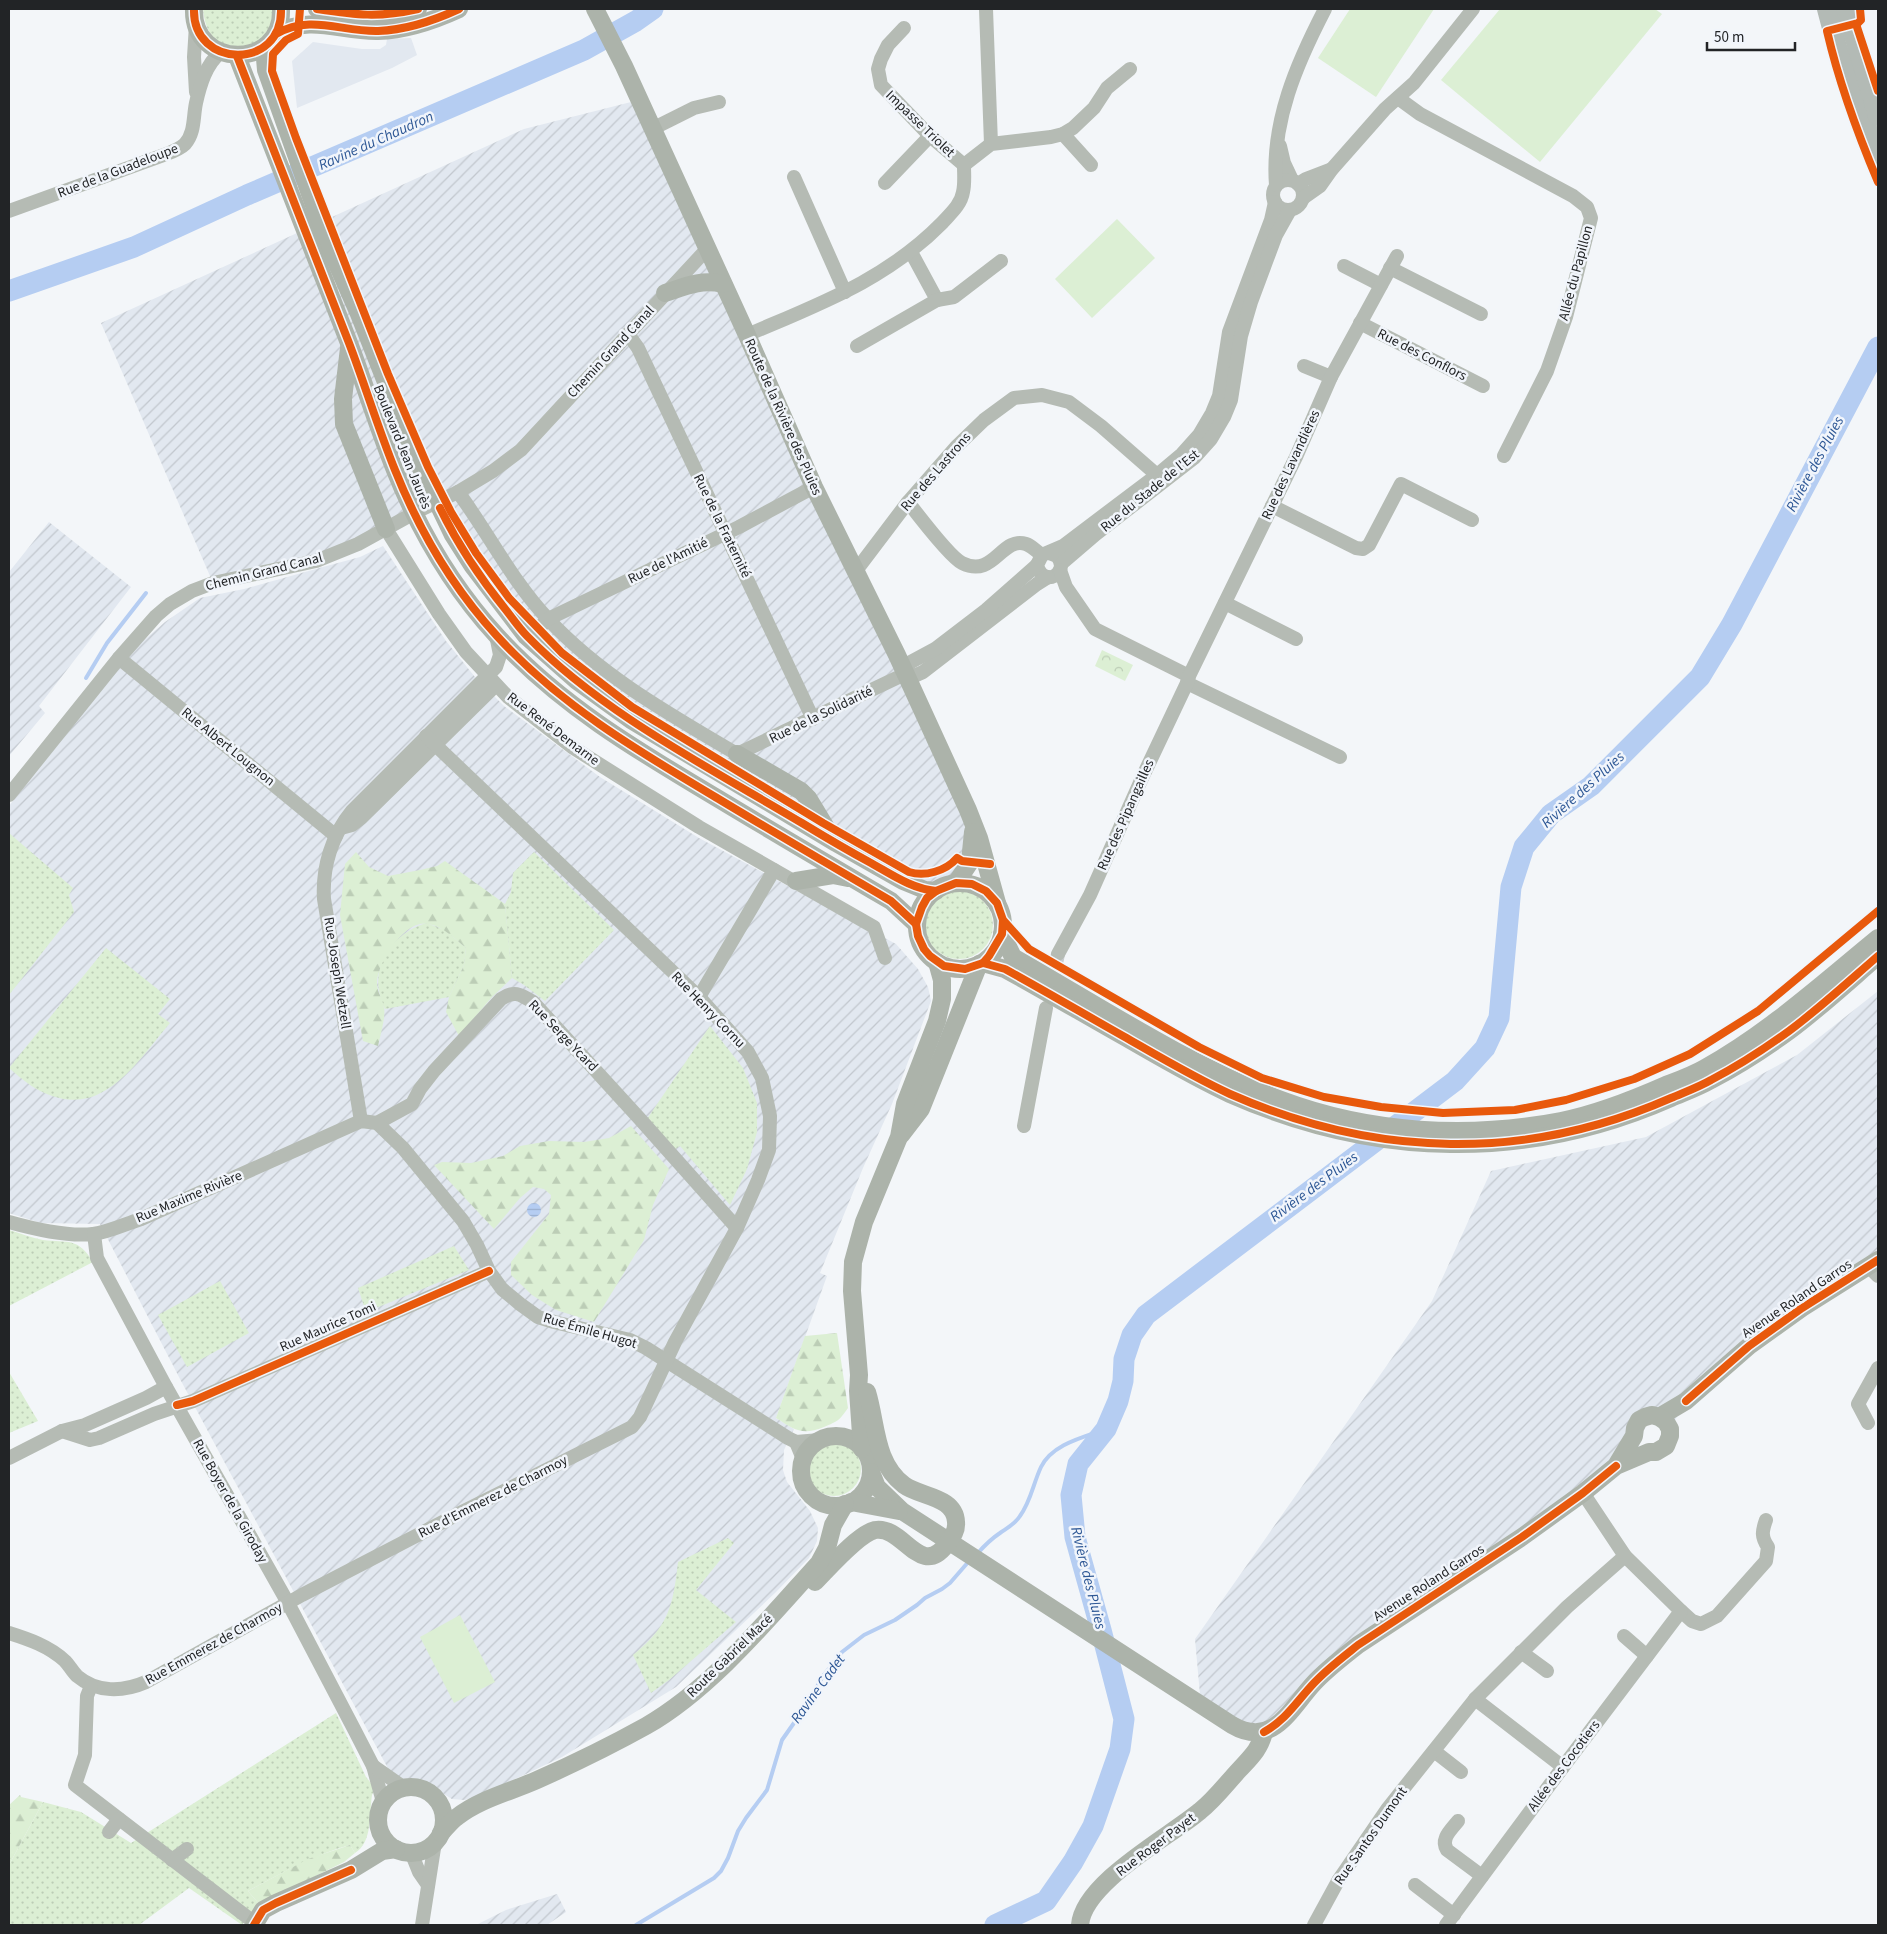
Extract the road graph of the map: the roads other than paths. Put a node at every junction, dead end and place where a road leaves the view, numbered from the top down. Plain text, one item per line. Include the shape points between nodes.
1 (282, 9) edge
2 (317, 9) edge
3 (418, 9) edge
4 (459, 9) edge
5 (595, 9) edge
6 (986, 9) edge
7 (1326, 9) edge
8 (1473, 9) edge
9 (1827, 9) edge
10 (1846, 9) edge
11 (195, 17) edge
12 (904, 28) dead end
13 (276, 34) junction
14 (264, 47) junction
15 (229, 54) junction
16 (1130, 69) dead end
17 (1398, 98) junction
18 (719, 102) dead end
19 (196, 103) junction
20 (1878, 116) edge
21 (652, 129) junction
22 (1063, 134) junction
23 (930, 136) junction
24 (1278, 136) junction
25 (991, 144) junction
26 (1878, 158) edge
27 (964, 165) junction
28 (1091, 166) dead end
29 (1332, 169) junction
30 (794, 177) dead end
31 (1295, 182) junction
32 (885, 183) dead end
33 (1276, 186) junction
34 (1303, 198) junction
35 (1275, 202) junction
36 (1290, 210) junction
37 (9, 211) edge
38 (318, 242) junction
39 (707, 249) junction
40 (911, 252) junction
41 (1397, 256) dead end
42 (1001, 261) dead end
43 (1344, 266) dead end
44 (1390, 268) junction
45 (723, 284) junction
46 (1380, 285) junction
47 (845, 292) junction
48 (666, 293) junction
49 (937, 300) junction
50 (1481, 314) dead end
51 (1360, 323) junction
52 (628, 334) junction
53 (747, 335) junction
54 (350, 345) junction
55 (857, 346) dead end
56 (1304, 366) dead end
57 (1331, 378) junction
58 (1483, 386) dead end
59 (1504, 456) dead end
60 (1157, 475) junction
61 (814, 487) junction
62 (458, 492) junction
63 (908, 502) junction
64 (1272, 506) junction
65 (1472, 520) dead end
66 (386, 529) junction
67 (726, 533) junction
68 (1043, 558) junction
69 (855, 572) junction
70 (1055, 572) junction
71 (1225, 603) junction
72 (548, 619) junction
73 (496, 635) junction
74 (526, 636) junction
75 (1296, 639) dead end
76 (120, 658) junction
77 (905, 674) junction
78 (1188, 680) junction
79 (492, 681) junction
80 (813, 719) junction
81 (431, 740) junction
82 (737, 754) junction
83 (1340, 757) dead end
84 (9, 795) edge
85 (973, 824) junction
86 (338, 832) junction
87 (836, 843) junction
88 (774, 870) junction
89 (854, 879) junction
90 (796, 881) junction
91 (956, 883) junction
92 (936, 891) junction
93 (996, 903) junction
94 (916, 924) junction
95 (1002, 934) junction
96 (1878, 938) edge
97 (1058, 954) tunnel mouth
98 (1878, 956) edge
99 (885, 958) dead end
100 (937, 962) junction
101 (981, 963) junction
102 (699, 997) junction
103 (1046, 1008) dead end
104 (1184, 1064) junction
105 (361, 1121) junction
106 (377, 1123) junction
107 (1024, 1126) dead end
108 (1564, 1127) junction
109 (899, 1138) junction
110 (9, 1222) edge
111 (737, 1228) junction
112 (94, 1234) junction
113 (1875, 1267) edge
114 (489, 1271) junction
115 (667, 1360) junction
116 (1878, 1368) edge
117 (859, 1375) junction
118 (166, 1387) junction
119 (859, 1396) junction
120 (177, 1406) junction
121 (1664, 1423) junction
122 (1868, 1423) dead end
123 (62, 1431) junction
124 (1634, 1436) junction
125 (828, 1438) junction
126 (796, 1442) junction
127 (862, 1449) junction
128 (1649, 1452) junction
129 (9, 1458) edge
130 (803, 1459) junction
131 (1616, 1466) junction
132 (870, 1472) junction
133 (1582, 1493) junction
134 (848, 1503) junction
135 (826, 1504) junction
136 (902, 1511) junction
137 (1766, 1520) dead end
138 (833, 1525) junction
139 (1625, 1556) junction
140 (288, 1603) junction
141 (1681, 1611) junction
142 (768, 1619) junction
143 (9, 1633) edge
144 (1624, 1636) dead end
145 (1521, 1652) junction
146 (1647, 1656) junction
147 (1547, 1671) dead end
148 (91, 1686) junction
149 (1475, 1700) junction
150 (1239, 1729) junction
151 (1264, 1732) junction
152 (1434, 1751) junction
153 (373, 1766) junction
154 (1563, 1767) junction
155 (1240, 1769) junction
156 (1461, 1772) dead end
157 (403, 1788) junction
158 (434, 1797) junction
159 (383, 1802) junction
160 (483, 1802) junction
161 (119, 1819) junction
162 (1458, 1821) dead end
163 (379, 1829) junction
164 (110, 1832) dead end
165 (438, 1837) junction
166 (187, 1849) dead end
167 (403, 1851) junction
168 (172, 1860) junction
169 (351, 1870) junction
170 (1482, 1876) junction
171 (428, 1885) junction
172 (1415, 1885) dead end
173 (1450, 1920) edge
174 (255, 1923) edge
175 (422, 1925) edge
176 (1080, 1925) edge
177 (1314, 1925) edge

1 - 13 main road
2 - 3 main road via 369,16
4 - 13 main road via 407,28 357,30 311,24 288,27
5 - 21 main road, Route de la Rivière des Pluies
6 - 25 street
7 - 24 street via 1293,79
8 - 17 street
9 - 26 highway via 1837,47
10 - 20 highway
11 - 15 main road via 202,36 210,46
11 - 19 street, Rue de la Guadeloupe
12 - 23 street, Impasse Triolet via 888,45 881,59 878,69 881,85
13 - 14 main road
14 - 15 main road via 251,54
14 - 38 main road, Boulevard Jean Jaurès via 266,70
15 - 19 street, Rue de la Guadeloupe via 214,58 209,65
15 - 38 main road, Boulevard Jean Jaurès
16 - 22 street, Impasse Triolet via 1107,88 1094,108
17 - 29 street
17 - 59 street, Allée du Papillon via 1420,114 1573,196 1587,207 1591,218 1566,317 1547,371
18 - 21 street via 694,108
19 - 37 street, Rue de la Guadeloupe via 192,130 180,148
21 - 39 main road, Route de la Rivière des Pluies
22 - 25 street, Impasse Triolet
22 - 28 street
23 - 27 street, Impasse Triolet
23 - 32 street
24 - 31 street via 1284,163
24 - 33 street via 1274,164
25 - 27 street, Impasse Triolet
27 - 40 street, Impasse Triolet via 963,193 955,209
29 - 31 street
29 - 34 street via 1320,186
30 - 47 street
31 - 33 street via 1284,180
31 - 34 street via 1302,190
33 - 35 street
34 - 36 street via 1301,204
35 - 36 street via 1284,210
35 - 60 street, Rue du Stade de l'Est via 1229,332 1219,396 1212,413 1199,435
36 - 70 street, Rue du Stade de l'Est via 1278,230 1260,277 1241,336 1230,400 1211,438 1194,458 1096,534
38 - 54 main road, Boulevard Jean Jaurès
38 - 74 main road, Boulevard Jean Jaurès via 359,314 416,458 453,535 472,566
39 - 45 main road, Route de la Rivière des Pluies
39 - 48 street, Chemin Grand Canal
40 - 47 street, Impasse Triolet via 873,278
40 - 49 street
41 - 44 street, Rue des Lavandières
42 - 49 street via 954,297
43 - 46 street
44 - 46 street, Rue des Lavandières
44 - 50 street
45 - 48 main road via 700,282
45 - 53 main road, Route de la Rivière des Pluies
46 - 51 street, Rue des Lavandières
47 - 53 street, Impasse Triolet
48 - 52 street, Chemin Grand Canal
49 - 55 street
51 - 57 street, Rue des Lavandières
51 - 58 street, Rue des Conflors
52 - 62 street, Chemin Grand Canal via 521,450
52 - 67 street, Rue de la Fraternité via 638,348
53 - 61 main road, Route de la Rivière des Pluies
54 - 66 main road via 343,399 344,424
54 - 73 main road, Boulevard Jean Jaurès via 394,470 415,516 454,582
56 - 57 street
57 - 64 street, Rue des Lavandières
60 - 63 street, Rue des Lastrons via 1102,426 1069,402 1042,395 1014,398 963,438
60 - 68 street, Rue du Stade de l'Est
61 - 67 street, Rue de l'Amitié
61 - 69 main road, Route de la Rivière des Pluies
62 - 66 street, Chemin Grand Canal
62 - 72 street via 518,583
63 - 68 street via 953,557 967,566 983,566 1011,544 1019,543 1029,545
63 - 69 street, Rue des Lastrons
64 - 65 street via 1356,548 1369,545 1401,484
64 - 71 street, Rue des Lavandières
66 - 76 street, Chemin Grand Canal via 316,560 192,591 156,616
66 - 79 street, Rue René Demarne via 439,614
67 - 72 street, Rue de l'Amitié
67 - 80 street, Rue de la Fraternité
68 - 70 street via 1057,556
68 - 70 street via 1038,571 1042,575
68 - 77 street, Rue du Stade de l'Est via 986,610 935,649 909,663
69 - 77 main road, Route de la Rivière des Pluies
70 - 77 street, Rue du Stade de l'Est via 924,672 914,676
70 - 78 street via 1095,629
71 - 75 street
71 - 78 street, Rue des Lavandières
72 - 74 street, Rue de l'Amitié
72 - 82 street via 584,653 639,694
73 - 79 street via 500,655
73 - 89 main road, Boulevard Jean Jaurès via 584,715
74 - 87 main road, Boulevard Jean Jaurès via 577,681 631,720
76 - 84 street, Chemin Grand Canal
76 - 86 street, Rue Albert Lougnon
77 - 80 street, Rue de la Solidarité
77 - 85 main road, Route de la Rivière des Pluies
78 - 83 street
78 - 97 street, Rue des Pipangailles via 1090,895
79 - 81 street
79 - 88 street, Rue René Demarne via 572,746
80 - 82 street, Rue de la Solidarité
81 - 86 street via 361,818
81 - 102 street, Rue Henry Cornu
82 - 87 main road via 801,791
85 - 91 main road via 970,862
85 - 93 main road
86 - 105 street, Rue Joseph Wetzell via 324,873 324,899
87 - 92 main road, Boulevard Jean Jaurès via 903,881
88 - 90 street, Rue René Demarne
88 - 102 street
89 - 90 main road via 833,875
89 - 94 main road, Boulevard Jean Jaurès via 891,901
90 - 99 street, Rue René Demarne via 874,927
91 - 92 main road
91 - 93 main road via 972,884 986,891
92 - 94 main road via 927,898
93 - 95 main road via 1003,920
94 - 100 main road via 924,948
95 - 101 main road
95 - 104 main road via 1013,957
96 - 108 main road via 1781,1018 1705,1068
98 - 108 main road via 1790,1031 1711,1081 1634,1115
100 - 101 main road via 965,969
100 - 109 main road via 942,980 942,999 905,1104
101 - 104 main road via 1005,968
101 - 109 main road via 921,1109
102 - 111 street, Rue Henry Cornu via 748,1052 762,1078 770,1116 769,1150
103 - 107 street
104 - 108 main road via 1282,1100 1367,1124 1469,1130
105 - 106 street
105 - 112 street, Rue Maxime Rivière via 141,1219
106 - 111 street, Rue Serge Ycard via 412,1104 434,1071 501,999 509,994 521,994 532,1002
106 - 114 street, Rue Émile Hugot via 403,1148 463,1220
109 - 117 main road via 864,1222 853,1262
110 - 112 street, Rue Maxime Rivière via 42,1230
111 - 115 street, Rue Henry Cornu
112 - 118 street, Rue Boyer de la Giroday via 97,1258
113 - 121 main road, Avenue Roland Garros via 1802,1308 1749,1346
114 - 115 street, Rue Émile Hugot via 502,1289 538,1317 630,1340
114 - 120 street, Rue Maurice Tomi
115 - 126 street, Rue Émile Hugot
115 - 140 street, Rue d'Emmerez de Charmoy via 632,1428
116 - 122 street via 1858,1404
117 - 119 main road
117 - 142 main road via 870,1401 880,1453 892,1475 905,1486 944,1502 956,1520 954,1534 941,1552 933,1557 918,1554 885,1530 863,1535 787,1609
118 - 120 street, Rue Boyer de la Giroday
118 - 123 street via 85,1426
119 - 125 main road via 848,1425
119 - 127 main road
120 - 123 street, Rue Maurice Tomi via 90,1440
120 - 140 street, Rue Boyer de la Giroday
121 - 124 main road, Avenue Roland Garros via 1652,1415 1645,1417 1639,1420
121 - 128 main road, Avenue Roland Garros via 1670,1436 1666,1446
123 - 129 street
124 - 128 main road via 1636,1443
124 - 131 main road, Avenue Roland Garros
125 - 126 street
125 - 127 main road via 846,1438
125 - 130 main road via 807,1451
126 - 130 street
127 - 132 main road
128 - 131 main road, Avenue Roland Garros
130 - 135 main road via 801,1470 808,1491
131 - 133 main road, Avenue Roland Garros
132 - 134 main road via 865,1490
132 - 136 main road via 877,1487
133 - 139 street
133 - 151 main road, Avenue Roland Garros via 1522,1537 1358,1645 1314,1683 1283,1720
134 - 135 main road
134 - 136 main road
134 - 138 main road, Route Gabriel Macé
135 - 138 main road
136 - 150 main road
137 - 141 street via 1762,1532 1768,1547 1766,1561 1717,1616 1701,1624
138 - 142 main road, Route Gabriel Macé via 819,1563
139 - 141 street
139 - 145 street, Rue Santos Dumont via 1567,1606
140 - 148 street, Rue Emmerez de Charmoy via 133,1687 116,1690
140 - 153 street, Rue Boyer de la Giroday
141 - 146 street, Allée des Cocotiers
142 - 160 main road, Route Gabriel Macé via 723,1666 648,1725 537,1780
143 - 148 street via 32,1640 49,1650
144 - 146 street
145 - 147 street
145 - 149 street, Rue Santos Dumont
146 - 154 street, Allée des Cocotiers
148 - 161 street via 87,1696 85,1755 75,1785
149 - 152 street, Rue Santos Dumont
149 - 154 street
150 - 151 main road via 1257,1734
150 - 155 main road, Rue Roger Payet via 1247,1746
151 - 155 main road, Rue Roger Payet via 1259,1748
152 - 156 street
152 - 177 street, Rue Santos Dumont via 1364,1842
153 - 157 street, Rue Boyer de la Giroday
153 - 159 street, Rue Boyer de la Giroday
154 - 170 street, Allée des Cocotiers
155 - 176 main road, Rue Roger Payet via 1199,1812 1107,1882 1081,1915
157 - 158 main road via 415,1787
157 - 159 main road via 392,1792
158 - 160 main road, Route Gabriel Macé via 453,1803
158 - 165 main road via 444,1820
159 - 163 main road via 378,1815
160 - 165 main road, Route Gabriel Macé via 458,1816
161 - 164 street
161 - 168 street
162 - 170 street via 1444,1839 1444,1845
163 - 167 main road via 388,1844
163 - 169 main road
165 - 167 main road via 424,1850
165 - 171 street
166 - 168 street
167 - 169 main road via 382,1851
167 - 171 street
168 - 174 street via 225,1906
169 - 174 main road via 263,1910
170 - 173 street, Allée des Cocotiers
171 - 175 street
172 - 173 street, Allée des Cocotiers

